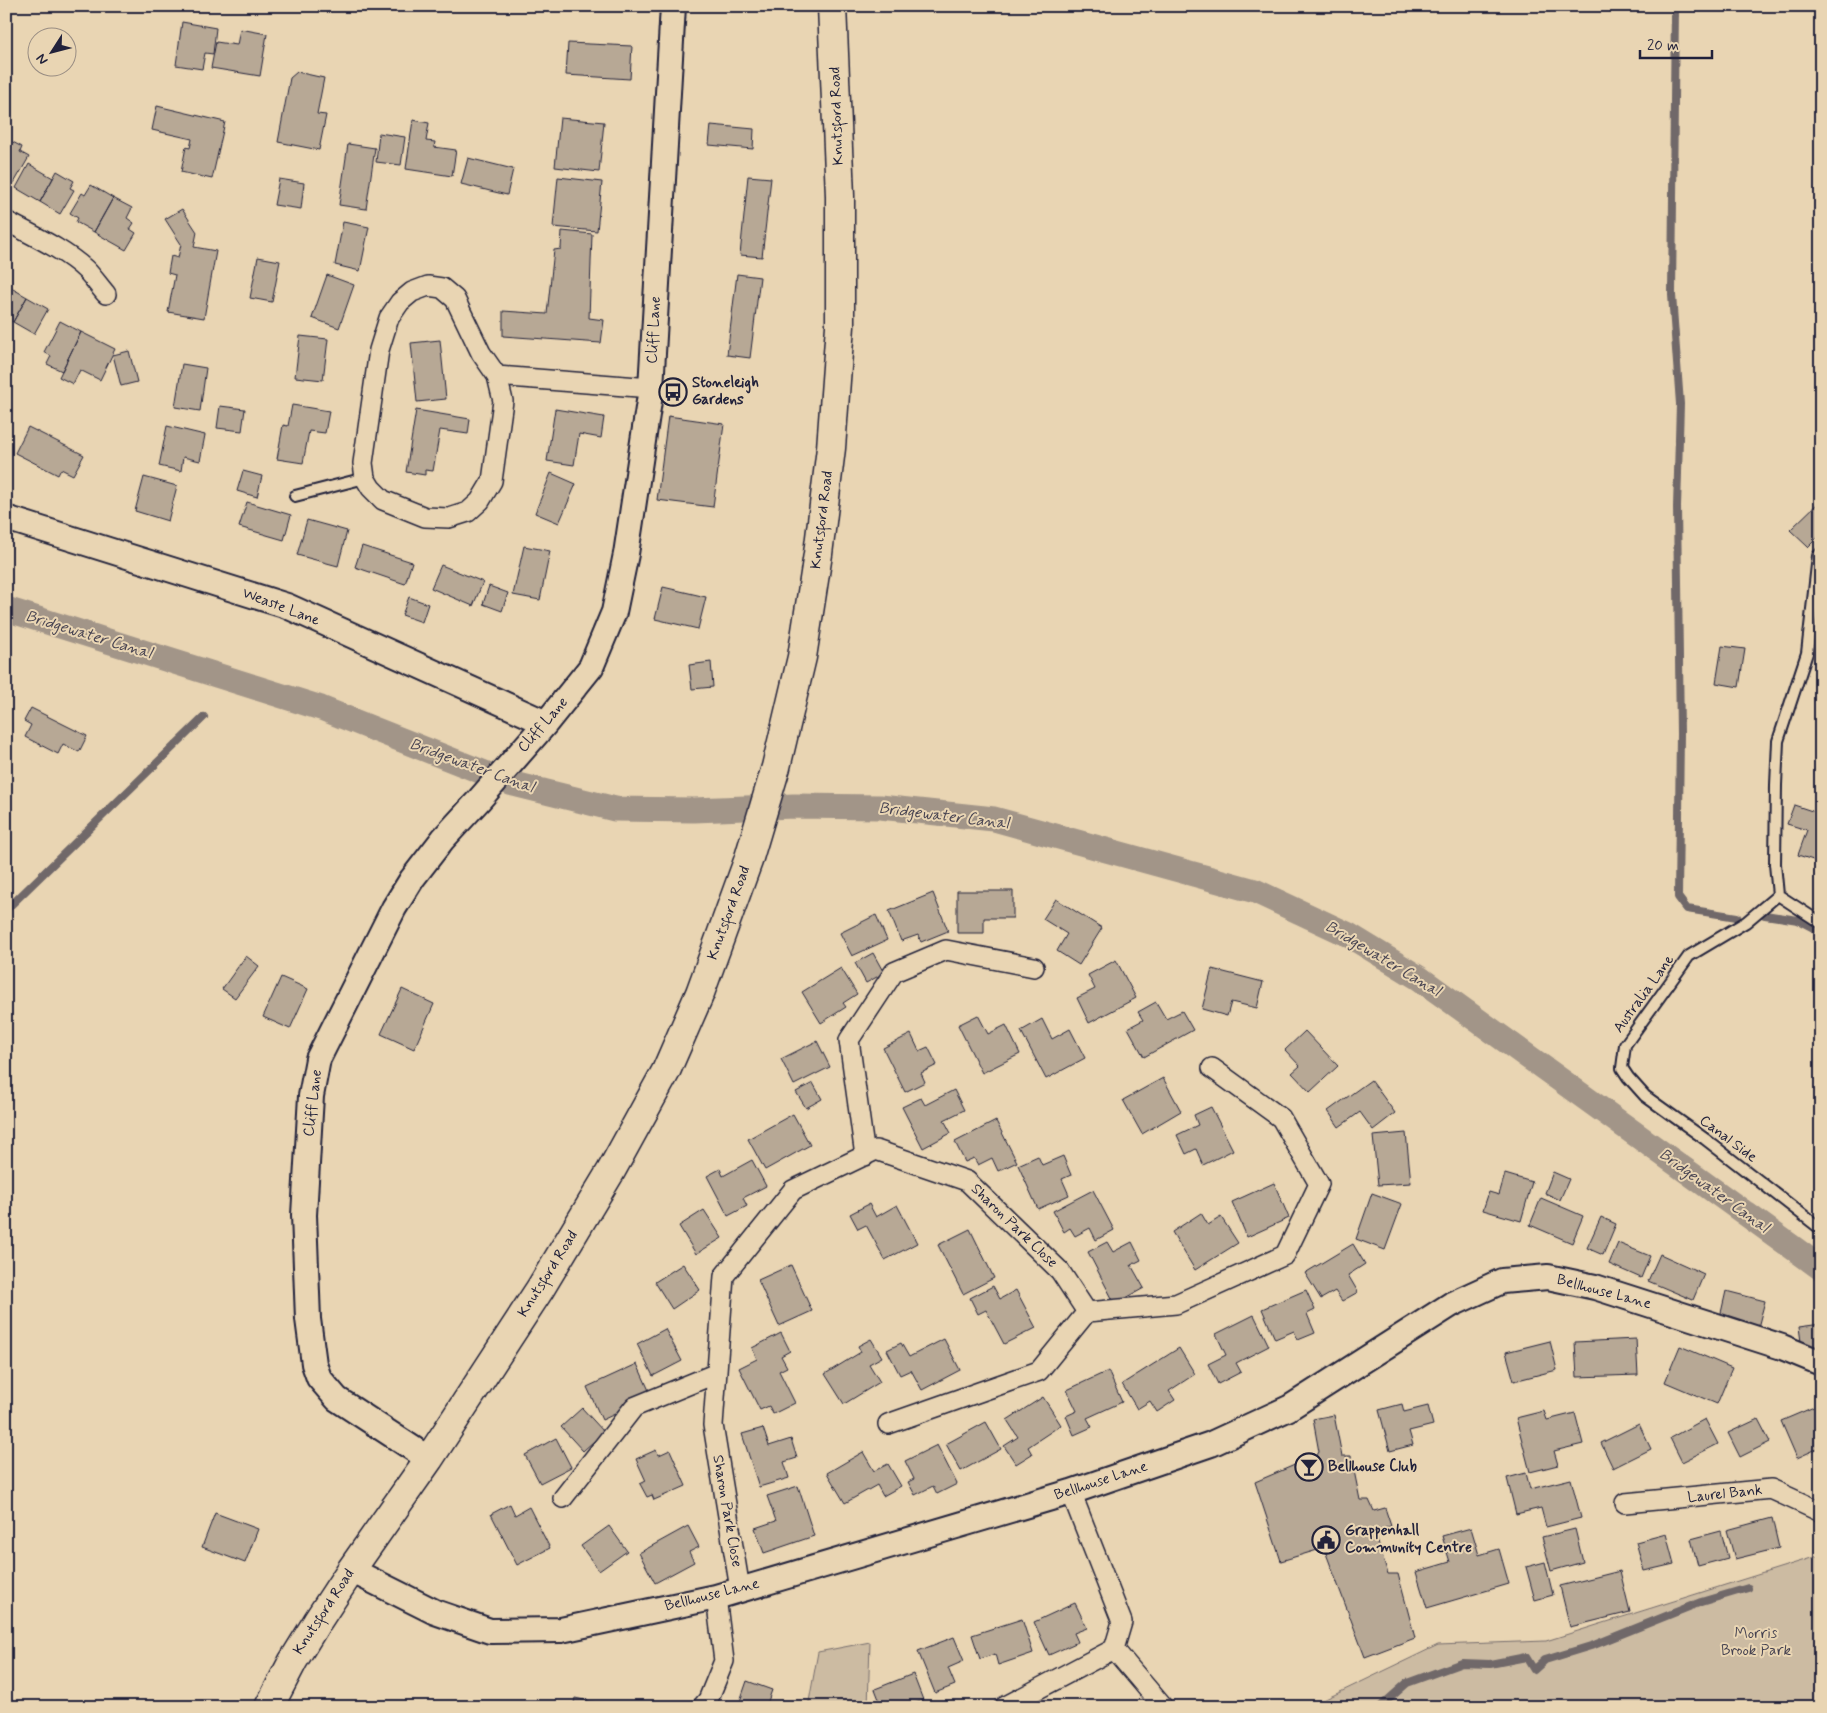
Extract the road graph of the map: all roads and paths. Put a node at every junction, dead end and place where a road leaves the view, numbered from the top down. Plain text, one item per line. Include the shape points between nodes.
1 (674, 6) edge
2 (832, 6) edge
3 (6, 221) edge
4 (106, 294) dead end
5 (497, 376) junction
6 (651, 388) junction
7 (365, 478) junction
8 (295, 496) dead end
9 (6, 518) edge
10 (1821, 553) edge
11 (546, 722) junction
12 (1778, 895) junction
13 (1821, 923) edge
14 (1034, 967) dead end
15 (1212, 1068) dead end
16 (1622, 1068) joint
17 (865, 1156) junction
18 (1821, 1229) edge
19 (1087, 1312) junction
20 (1821, 1363) edge
21 (717, 1373) junction
22 (888, 1424) dead end
23 (429, 1460) junction
24 (1071, 1492) junction
25 (563, 1498) dead end
26 (1625, 1503) dead end
27 (1821, 1512) edge
28 (351, 1570) junction
29 (740, 1589) junction
30 (716, 1597) junction
31 (1114, 1649) junction
32 (269, 1707) edge
33 (702, 1707) edge
34 (1004, 1707) edge
35 (1163, 1707) edge

1 - 6 street, Cliff Lane
2 - 23 highway, Knutsford Road via 840,196 840,326 831,448 818,554 802,657 776,767 748,861 700,993 666,1071 540,1289
3 - 4 street via 77,262
5 - 6 street
5 - 7 street via 503,401 492,481 480,501 468,512 449,518 425,517 384,500
5 - 7 street via 455,299 442,288 428,286 412,292 389,318 379,350 363,464
6 - 11 street, Cliff Lane via 614,612 591,667
7 - 8 lane
9 - 11 street, Weaste Lane via 287,606
10 - 12 lane via 1818,556 1806,654 1778,741 1775,864
11 - 23 street, Cliff Lane via 443,839 407,886 318,1059 311,1096 304,1215 308,1320 314,1364 319,1378 337,1400
12 - 13 lane
12 - 16 lane, Australia Lane via 1746,922 1689,956 1625,1045
14 - 17 street via 946,950 894,972 850,1040
15 - 19 street via 1281,1118 1320,1184 1285,1255 1176,1304
16 - 18 lane, Canal Side via 1645,1096
17 - 19 street, Sharon Park Close via 876,1150 967,1181 1060,1271
17 - 21 street, Sharon Park Close via 794,1190 724,1276
19 - 22 street via 1039,1371
20 - 24 street, Bellhouse Lane via 1782,1347 1595,1287 1548,1277 1502,1281 1452,1304 1289,1408 1211,1444
21 - 25 street via 634,1407
21 - 29 street, Sharon Park Close via 713,1424
23 - 28 highway, Knutsford Road
24 - 29 street, Bellhouse Lane
24 - 31 street via 1122,1622
26 - 27 street, Laurel Bank via 1771,1489
28 - 30 street, Bellhouse Lane via 435,1612 490,1631 561,1630
28 - 32 highway, Knutsford Road via 293,1661
29 - 30 street, Bellhouse Lane
30 - 33 street via 724,1661
31 - 34 street
31 - 35 street

